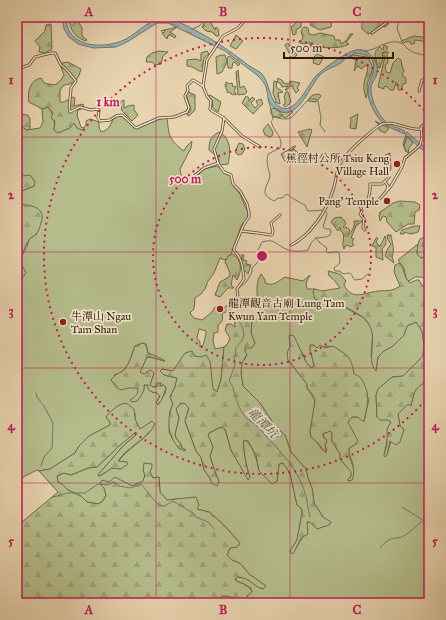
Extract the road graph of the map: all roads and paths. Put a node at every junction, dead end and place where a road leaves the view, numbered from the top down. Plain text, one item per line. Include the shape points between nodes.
1 (248, 17) edge
2 (394, 17) edge
3 (372, 33) dead end
4 (17, 69) edge
5 (429, 75) edge
6 (203, 86) junction
7 (419, 91) dead end
8 (224, 118) junction
9 (429, 120) edge
10 (421, 129) junction
11 (260, 147) dead end
12 (218, 163) junction
13 (389, 177) dead end
14 (188, 181) dead end
15 (385, 182) junction
16 (387, 191) junction
17 (368, 201) junction
18 (280, 215) dead end
19 (365, 230) dead end
20 (242, 231) junction
21 (291, 245) dead end
22 (238, 297) dead end

1 - 6 street via 238,28 223,36 207,60
2 - 3 street
4 - 6 street via 29,65 35,57 55,54 61,65 76,81 71,88 70,112 80,107 97,109 100,121 122,115 136,128 159,118 185,114 189,108 185,96 188,84 193,80
5 - 7 street via 422,80
6 - 8 street via 212,102 211,111
8 - 11 street via 242,136
8 - 12 street via 222,131 214,149
9 - 10 street
10 - 16 street via 420,144 405,158
10 - 21 street via 389,123 381,125 363,138 344,158 323,211 307,234
12 - 14 street via 204,168
12 - 20 street via 224,172 231,175 233,184 240,191 250,213
13 - 15 street
15 - 16 street via 388,186
15 - 17 street via 370,184
16 - 17 street via 381,199
17 - 19 street via 360,205
18 - 20 street via 270,223 272,235
20 - 22 street via 234,250 240,257 244,279 237,290

